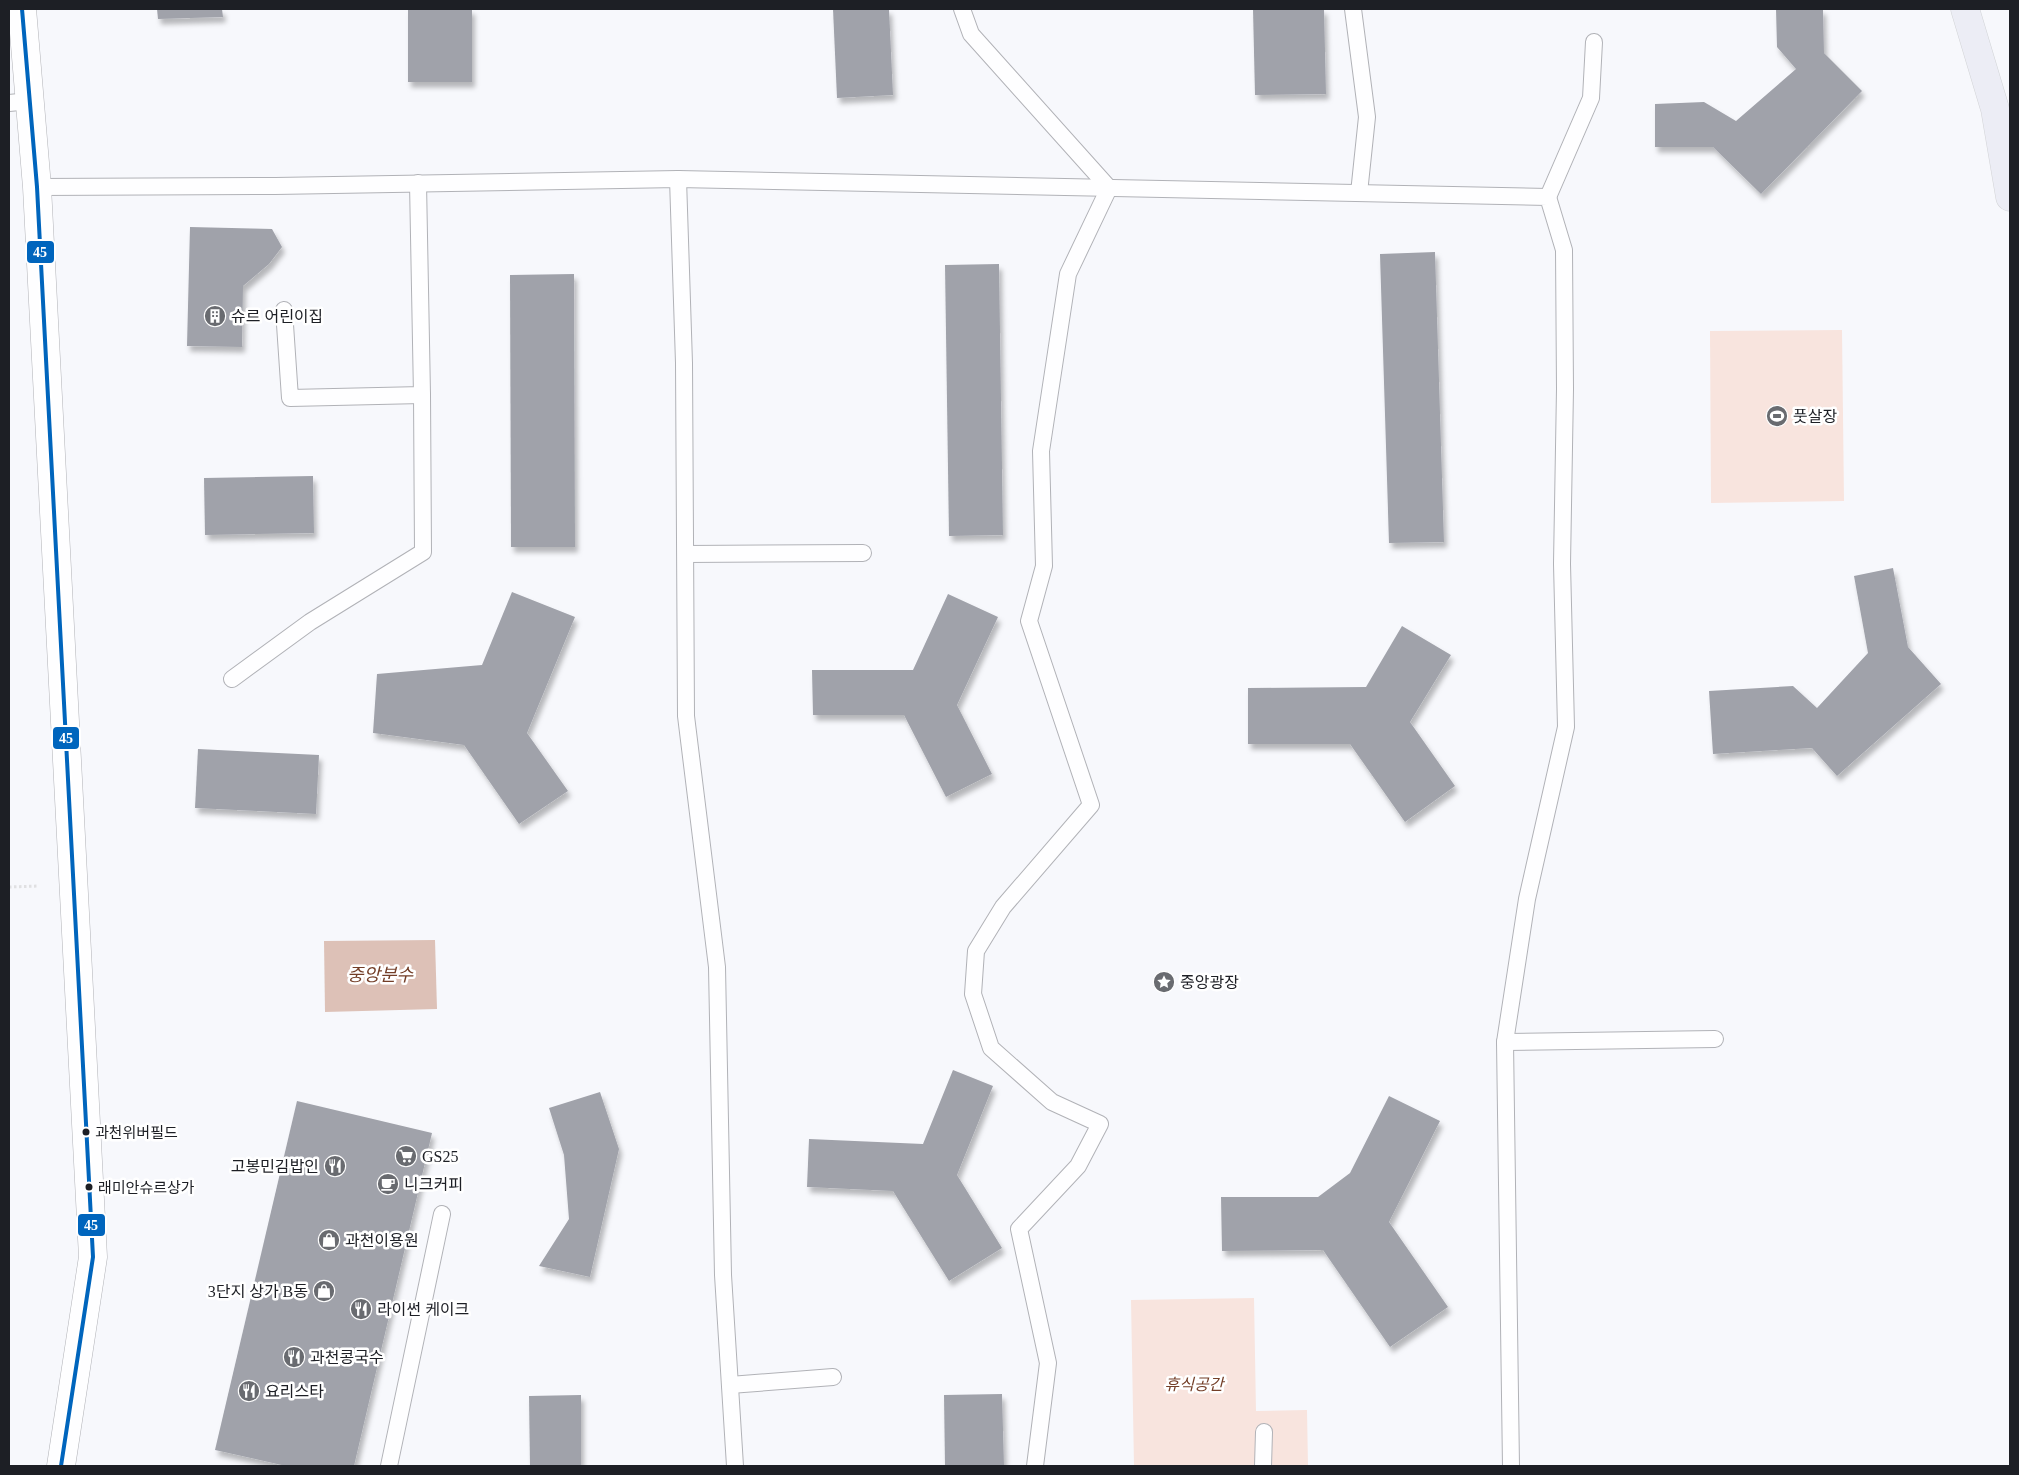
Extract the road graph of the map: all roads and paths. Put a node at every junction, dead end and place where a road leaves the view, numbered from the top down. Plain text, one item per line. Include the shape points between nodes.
1 (22, 9) edge
2 (962, 9) edge
3 (1353, 9) edge
4 (1965, 9) edge
5 (1594, 42) dead end
6 (19, 102) edge
7 (678, 178) junction
8 (418, 183) junction
9 (37, 187) junction
10 (1109, 188) junction
11 (1359, 193) junction
12 (1548, 197) junction
13 (2010, 197) edge
14 (284, 310) dead end
15 (422, 396) junction
16 (863, 553) dead end
17 (686, 554) junction
18 (232, 679) dead end
19 (1715, 1039) dead end
20 (1505, 1042) junction
21 (442, 1214) dead end
22 (833, 1376) dead end
23 (730, 1385) junction
24 (1264, 1432) dead end
25 (61, 1466) edge
26 (389, 1466) edge
27 (734, 1466) edge
28 (1035, 1466) edge
29 (1263, 1466) edge
30 (1511, 1466) edge

1 - 6 street
2 - 10 lane via 972,34
3 - 11 lane via 1367,117
4 - 13 highway via 1995,109
5 - 12 lane via 1591,98
6 - 9 street
7 - 8 lane
7 - 10 lane
7 - 17 lane
8 - 9 lane
8 - 15 lane
9 - 25 street via 93,1257
10 - 11 lane
10 - 28 lane via 1068,274 1041,451 1044,566 1029,621 1091,805 1003,907 976,951 973,994 991,1048 1052,1102 1100,1124 1078,1166 1019,1229 1048,1363
11 - 12 lane
12 - 20 lane via 1564,250 1562,564 1566,727 1527,899
14 - 15 lane via 290,398
15 - 18 lane via 423,552 310,622
16 - 17 lane
17 - 23 lane via 686,716 717,967 723,1275
19 - 20 lane
20 - 30 lane
21 - 26 lane
22 - 23 lane
23 - 27 lane
24 - 29 lane

